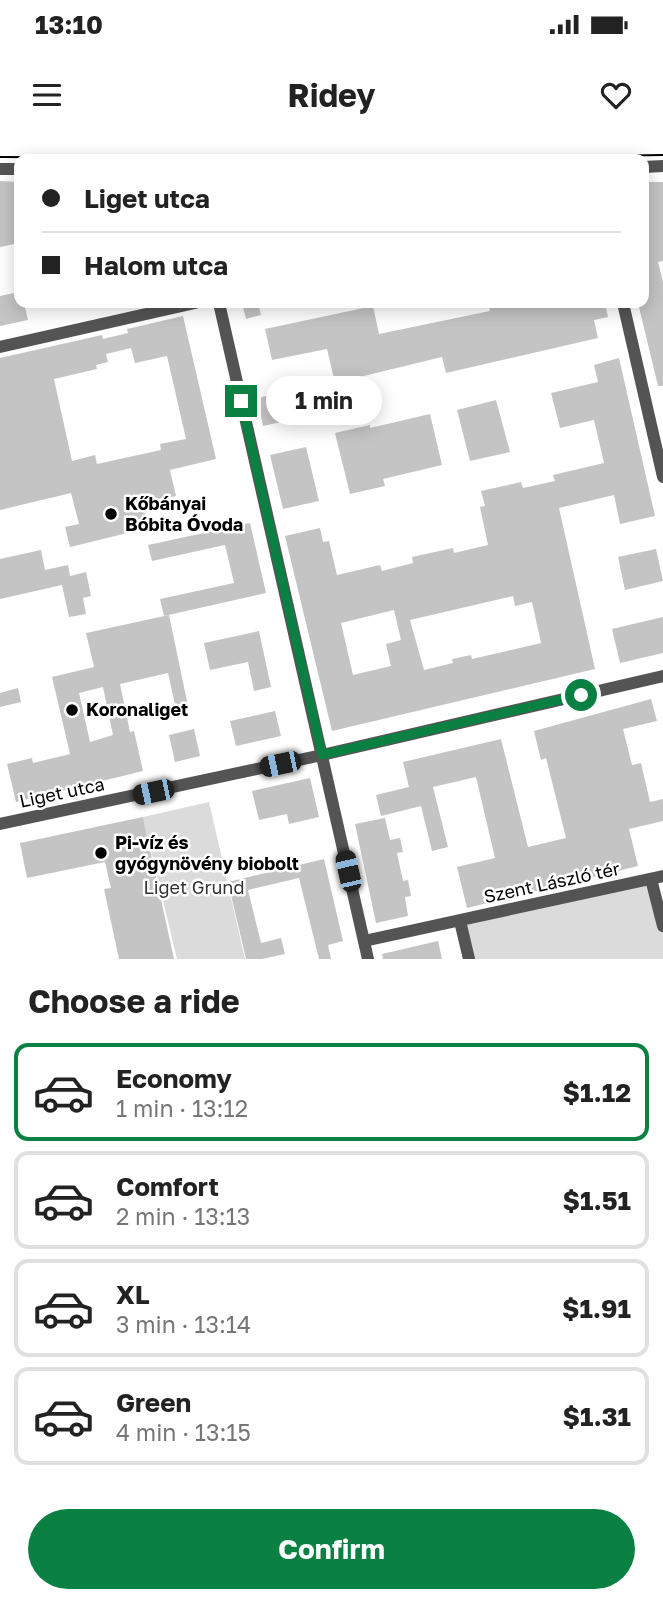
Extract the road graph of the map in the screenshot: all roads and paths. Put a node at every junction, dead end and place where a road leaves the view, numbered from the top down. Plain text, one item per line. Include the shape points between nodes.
1 (173, 308) edge
2 (220, 308) edge
3 (623, 308) edge
4 (0, 347) edge
5 (663, 477) edge
6 (663, 676) edge
7 (322, 755) junction
8 (0, 824) edge
9 (657, 877) edge
10 (460, 921) junction
11 (663, 926) edge
12 (364, 941) junction
13 (368, 959) edge
14 (469, 959) edge

1 - 4 street
2 - 7 street
3 - 5 street
6 - 7 street, Liget utca
7 - 8 street, Liget utca
7 - 12 street
9 - 10 street, Szent László tér
9 - 11 street, Szent László tér
10 - 12 street, Szent László tér
10 - 14 street
12 - 13 street

